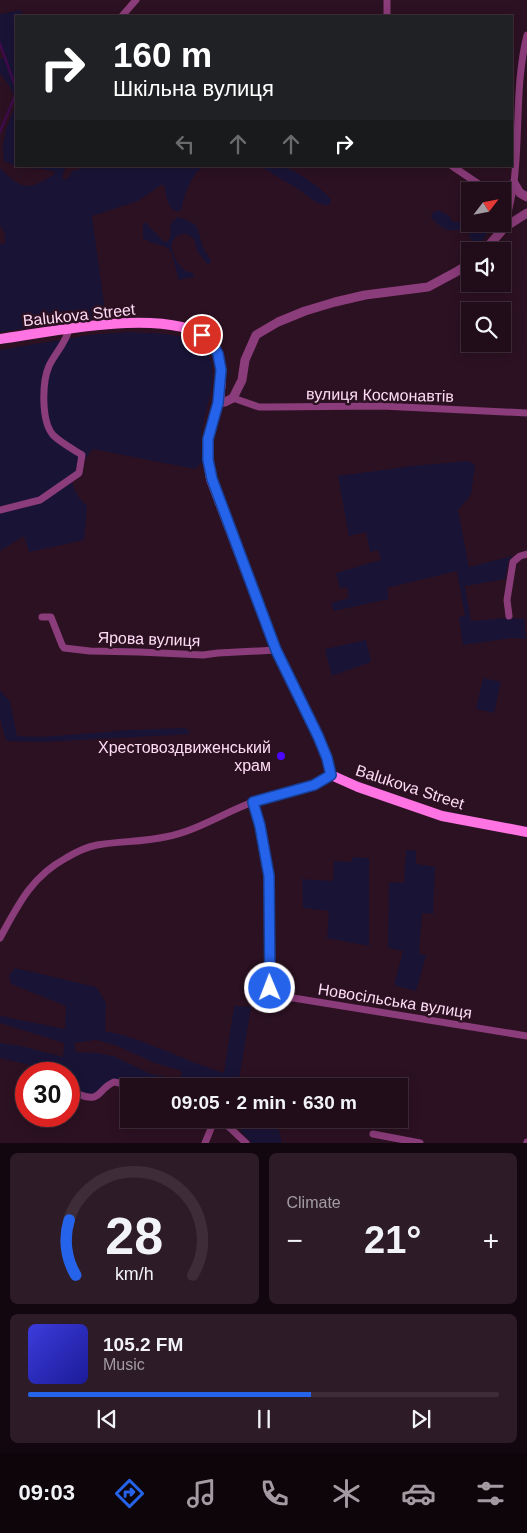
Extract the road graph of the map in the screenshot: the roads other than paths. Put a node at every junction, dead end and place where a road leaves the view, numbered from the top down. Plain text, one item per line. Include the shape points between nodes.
1 (136, 0) edge
2 (387, 0) edge
3 (123, 15) edge
4 (387, 15) edge
5 (527, 35) edge
6 (453, 167) edge
7 (476, 182) edge
8 (514, 183) junction
9 (511, 196) edge
10 (527, 197) edge
11 (527, 213) edge
12 (511, 223) edge
13 (501, 232) edge
14 (492, 242) edge
15 (461, 269) edge
16 (69, 328) junction
17 (0, 339) edge
18 (233, 398) junction
19 (218, 403) junction
20 (527, 413) edge
21 (0, 510) edge
22 (527, 554) edge
23 (509, 616) dead end
24 (42, 617) dead end
25 (276, 650) junction
26 (331, 775) junction
27 (253, 802) junction
28 (527, 832) edge
29 (0, 938) edge
30 (527, 1036) edge
31 (120, 1083) edge
32 (80, 1095) edge
33 (211, 1128) edge
34 (230, 1128) edge
35 (373, 1134) dead end
36 (205, 1143) edge
37 (246, 1143) edge
38 (420, 1143) edge

1 - 3 street
2 - 4 street
5 - 8 street via 520,84
6 - 7 street
8 - 9 street
8 - 10 street
11 - 12 street
13 - 14 street
15 - 18 street via 428,287 334,302 278,322 256,335
16 - 17 main road, Balukova Street
16 - 19 main road, Balukova Street via 140,323 193,330 210,340 218,354 221,370
16 - 21 street via 67,338 49,366 44,391 46,418 52,434 82,456 79,473 40,500
18 - 19 street
18 - 20 street, вулиця Космонавтів via 270,407 382,406
19 - 25 main road, Balukova Street via 208,439 212,479
22 - 23 street via 513,562 507,600
24 - 25 street, Ярова вулиця via 51,617 64,648 203,655
25 - 26 main road, Balukova Street via 318,736
26 - 27 street via 314,785
26 - 28 main road, Balukova Street via 442,816
27 - 29 street via 188,831 78,851 46,871 27,890
27 - 30 street, Новосільська вулиця via 269,876 272,992
31 - 32 street via 114,1082 93,1098
33 - 36 street
34 - 37 street
35 - 38 street

